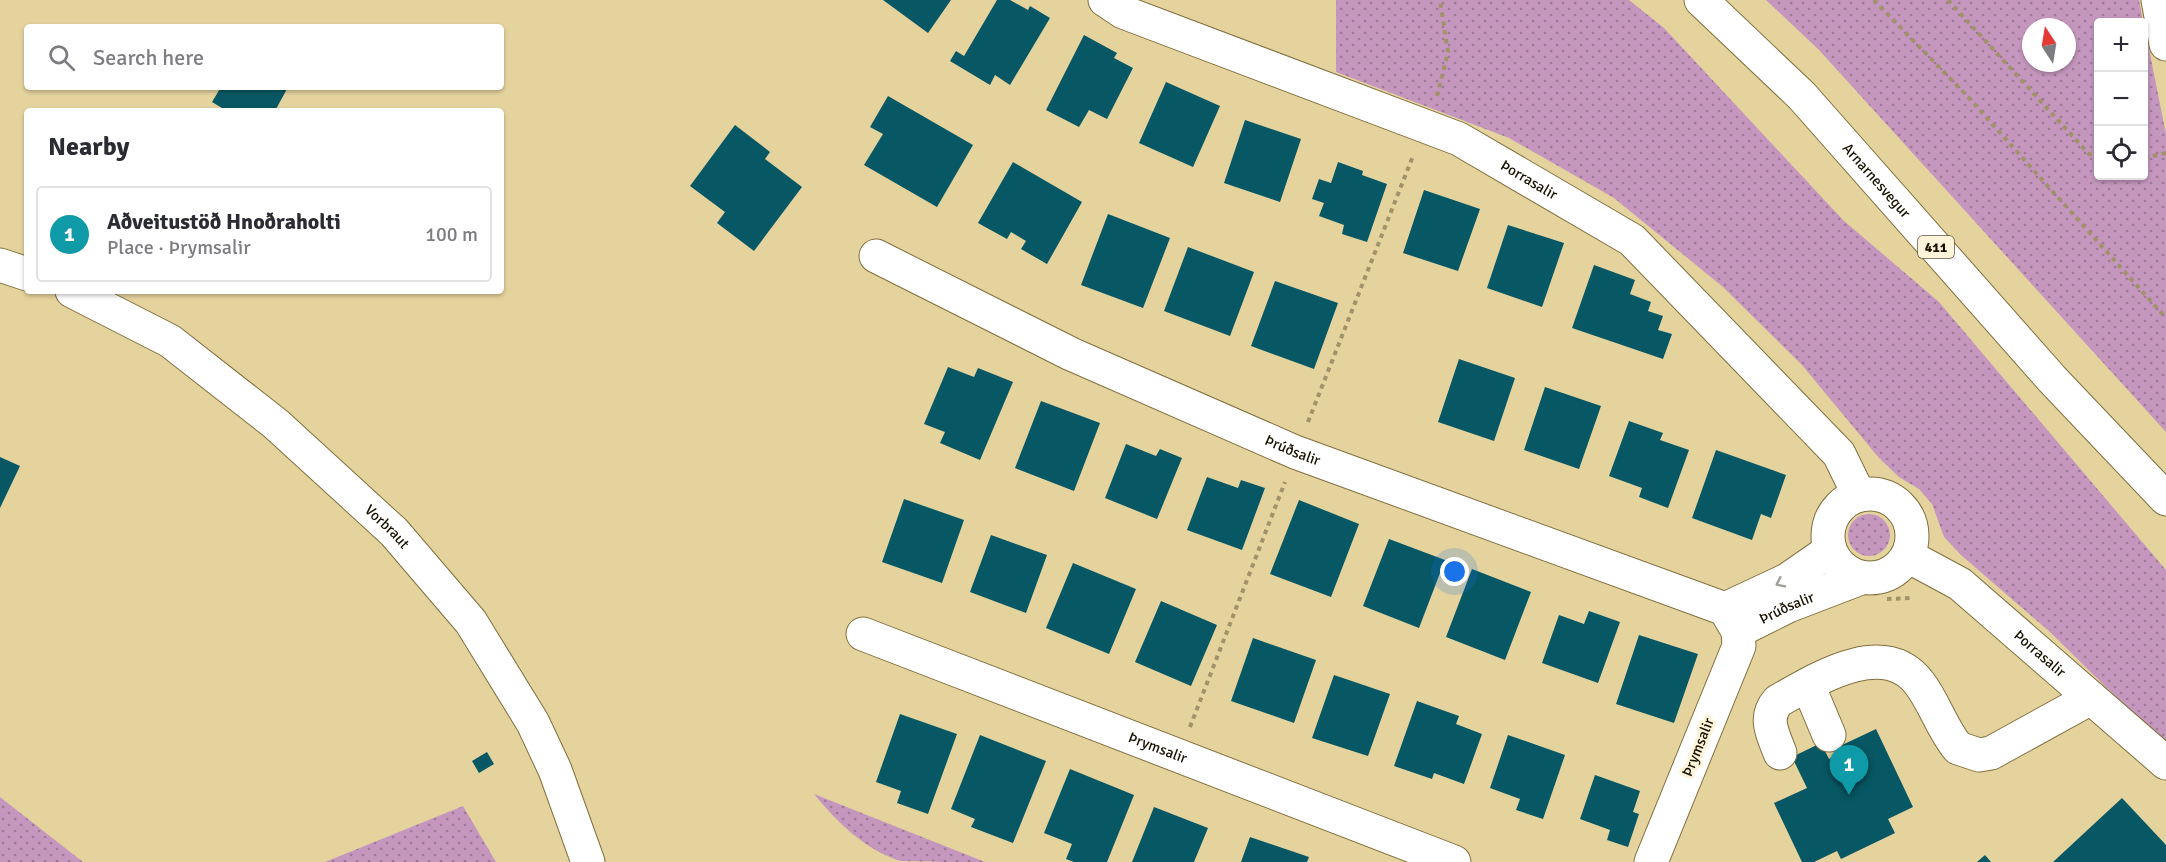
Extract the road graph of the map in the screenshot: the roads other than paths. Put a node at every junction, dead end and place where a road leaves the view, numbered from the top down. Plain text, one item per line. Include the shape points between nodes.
1 (1105, 0) edge
2 (1701, 0) edge
3 (2158, 0) edge
4 (2166, 44) edge
5 (876, 256) dead end
6 (0, 265) edge
7 (24, 273) edge
8 (78, 294) edge
9 (1859, 495) junction
10 (2166, 499) edge
11 (1829, 551) junction
12 (1908, 556) junction
13 (1861, 578) junction
14 (1731, 620) junction
15 (862, 634) dead end
16 (1808, 685) junction
17 (2091, 698) junction
18 (1829, 735) dead end
19 (1780, 753) dead end
20 (2166, 763) edge
21 (588, 862) edge
22 (1454, 862) edge
23 (1651, 862) edge

1 - 9 street, Þorrasalir via 1123,12 1459,139 1632,240 1839,454
2 - 10 street, Arnarnesvegur / 411 via 1802,96 2052,379
3 - 4 street
5 - 14 street, Þrúðsalir via 1071,354 1295,452
6 - 7 street
8 - 21 street, Vorbraut via 170,341 276,424 394,532 471,622 533,723 555,770
9 - 11 street via 1835,510 1829,523
9 - 12 street via 1887,497 1899,505 1912,530
11 - 13 street via 1837,564
11 -> 14 street, Þrúðsalir
12 - 13 street via 1889,574
12 - 17 street, Þorrasalir via 1960,584
13 - 14 street, Þrúðsalir via 1788,606
14 - 23 street, Þrymsalir via 1739,646
15 - 22 street, Þrymsalir
16 - 17 street via 1857,663 1891,664 1918,681 1958,748 1979,755 1991,753
16 - 18 street
16 - 19 street via 1772,708 1769,723
17 - 20 street, Þorrasalir

